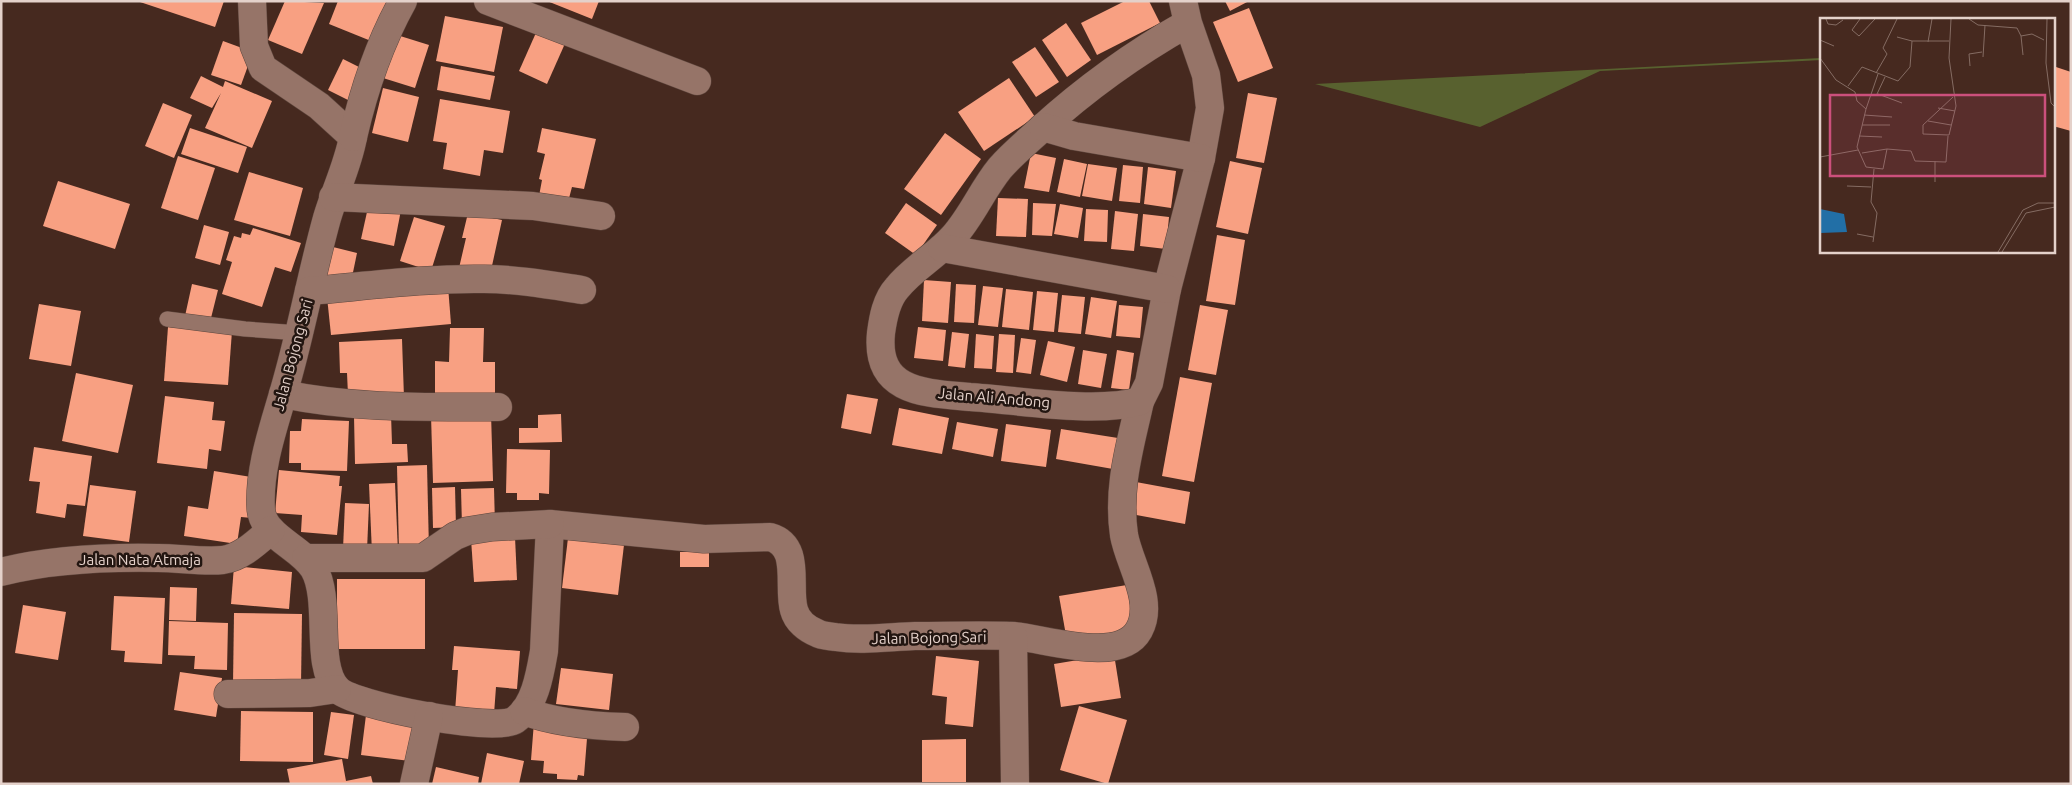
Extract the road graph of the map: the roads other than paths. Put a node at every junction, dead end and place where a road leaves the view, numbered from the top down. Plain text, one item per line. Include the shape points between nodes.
1 (252, 1) edge
2 (403, 1) edge
3 (488, 1) edge
4 (1186, 12) edge
5 (697, 81) dead end
6 (1043, 127) junction
7 (353, 137) junction
8 (1201, 158) junction
9 (333, 197) junction
10 (600, 216) dead end
11 (942, 248) junction
12 (1167, 289) junction
13 (582, 290) dead end
14 (309, 291) junction
15 (167, 319) dead end
16 (300, 333) junction
17 (283, 394) junction
18 (1140, 401) junction
19 (498, 407) dead end
20 (550, 524) junction
21 (271, 530) junction
22 (306, 558) junction
23 (1, 572) edge
24 (1013, 636) junction
25 (337, 689) junction
26 (228, 694) dead end
27 (524, 711) junction
28 (429, 716) junction
29 (625, 727) dead end
30 (414, 784) edge
31 (1015, 784) edge

1 - 7 street via 254,46 263,68 319,106
2 - 7 street, Jalan Bojong Sari via 369,77
3 - 5 street
4 - 6 street, Jalan Ali Andong
4 - 8 street, Jalan Ali Andong via 1209,90 1210,108
6 - 8 street via 1074,136
6 - 11 street, Jalan Ali Andong via 1000,168 963,224
7 - 9 street, Jalan Bojong Sari
8 - 12 street, Jalan Ali Andong
9 - 10 street via 534,206
9 - 14 street, Jalan Bojong Sari
11 - 12 street
11 - 18 street, Jalan Ali Andong via 895,289 887,304 880,350 892,378 915,389 945,395 1090,405
12 - 18 street, Jalan Ali Andong via 1149,383
13 - 14 street via 485,279
14 - 16 street, Jalan Bojong Sari
15 - 16 lane
16 - 17 street, Jalan Bojong Sari
17 - 19 street via 323,402 389,407
17 - 21 street, Jalan Bojong Sari via 272,431 262,489 261,511
18 - 24 street, Jalan Bojong Sari via 1121,492 1125,538 1143,604 1138,631 1116,647 1068,645
20 - 22 street, Jalan Bojong Sari via 468,531 423,558
20 - 24 street, Jalan Bojong Sari via 704,539 778,539 784,544 793,574 794,611 803,625 819,634 863,640 914,636
20 - 27 street via 544,651 536,685
21 - 22 street, Jalan Bojong Sari
21 - 23 street, Jalan Nata Atmaja via 246,551 224,560 142,557 74,560
22 - 25 street, Jalan Bojong Sari via 320,588 328,672
24 - 31 street
25 - 26 street via 310,693
25 - 28 street via 364,702
27 - 28 street via 508,724 496,725
27 - 29 street via 552,719
28 - 30 street

